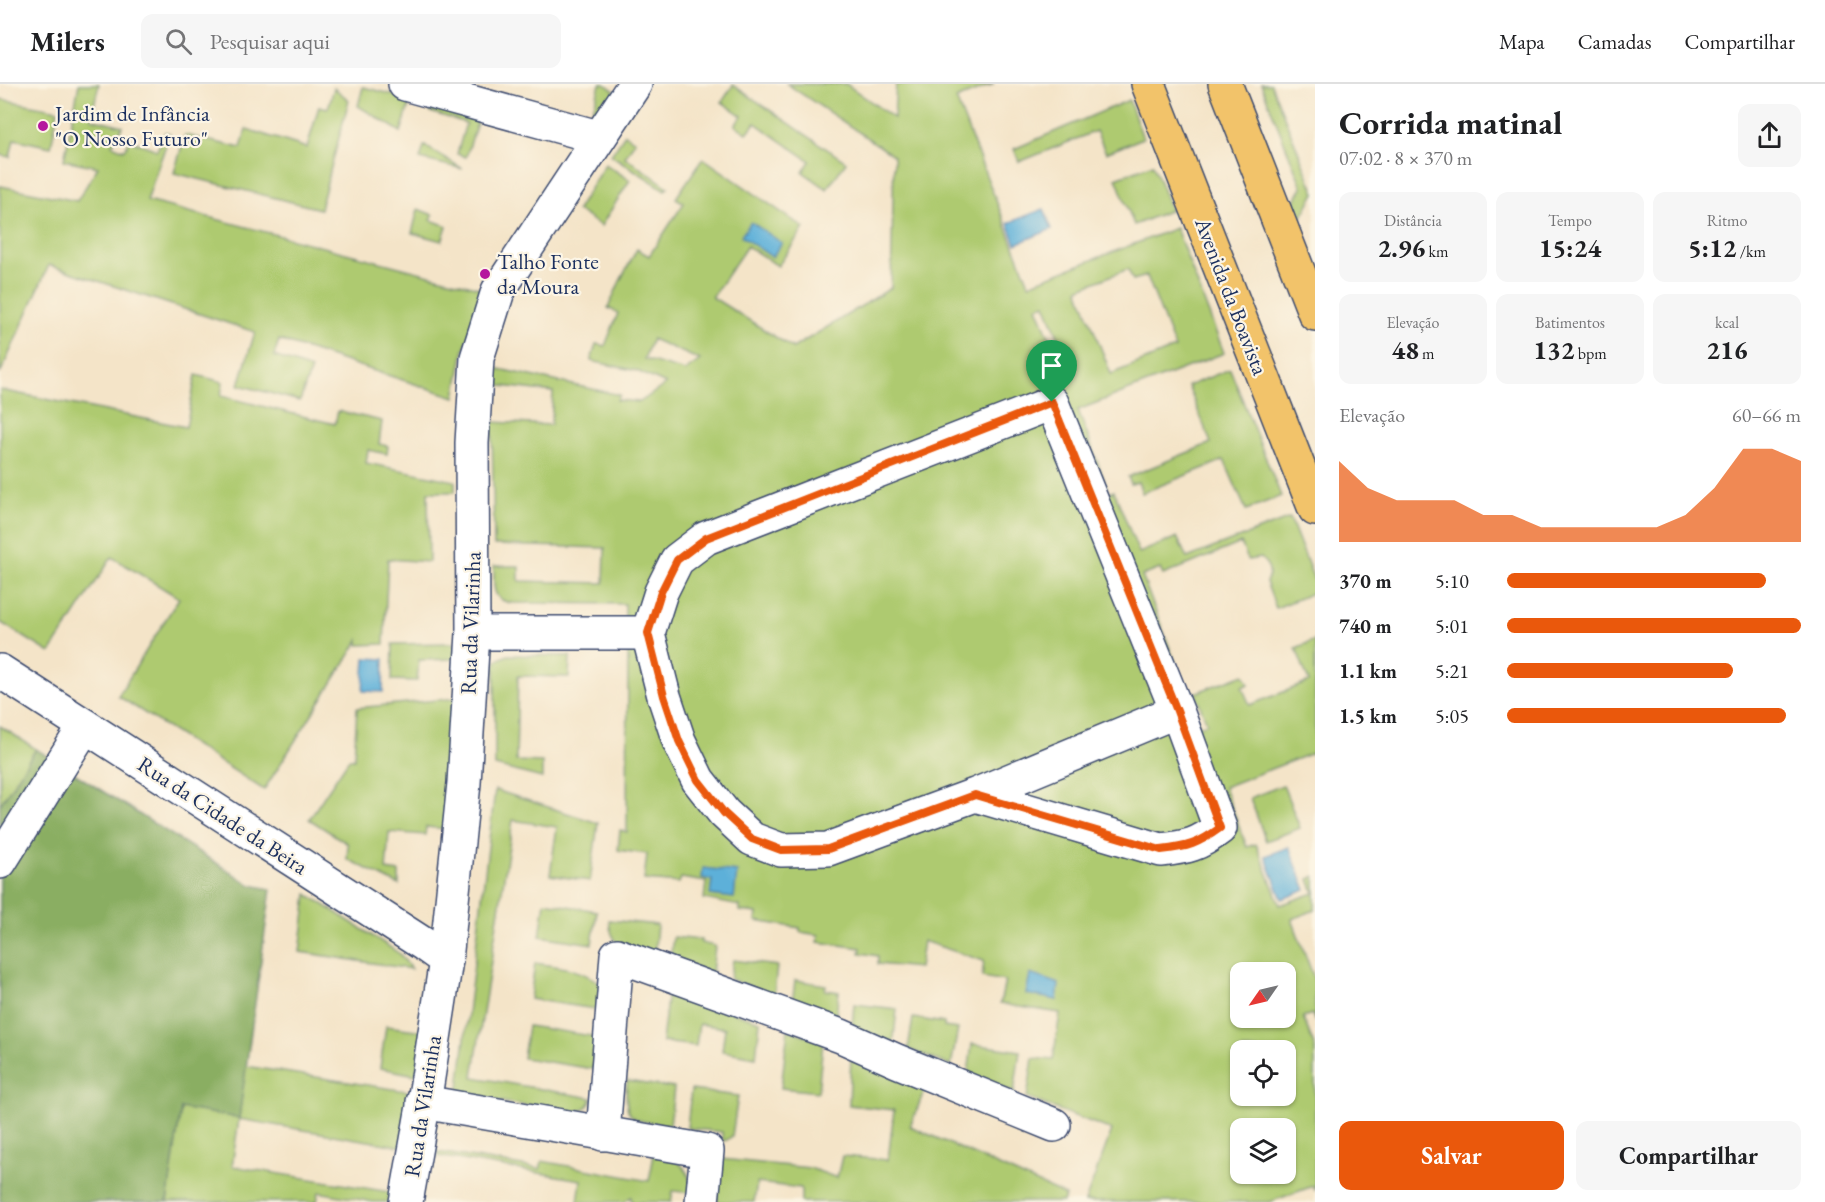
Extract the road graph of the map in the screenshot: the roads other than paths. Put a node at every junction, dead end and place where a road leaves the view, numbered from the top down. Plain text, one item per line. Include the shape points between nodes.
1 (405, 84) edge
2 (635, 84) edge
3 (1148, 84) edge
4 (1225, 84) edge
5 (1236, 99) edge
6 (598, 137) junction
7 (1315, 314) edge
8 (1315, 509) edge
9 (472, 633) junction
10 (648, 633) junction
11 (0, 671) edge
12 (1177, 711) junction
13 (85, 726) junction
14 (975, 795) junction
15 (0, 862) edge
16 (446, 960) junction
17 (423, 1102) junction
18 (1054, 1125) dead end
19 (603, 1134) junction
20 (406, 1202) edge
21 (702, 1202) edge

1 - 6 street
2 - 6 street, Rua da Vilarinha
3 - 8 main road, Avenida da Boavista
4 - 5 main road
5 - 7 main road
6 - 9 street, Rua da Vilarinha via 498,291 477,358 472,443
9 - 10 street
9 - 16 street, Rua da Vilarinha via 464,783
10 - 12 street via 661,592 677,560 706,538 1052,402
10 - 14 street via 679,741 698,780 724,813 752,839 781,850 828,849
11 - 13 street, Rua da Cidade da Beira
12 - 14 street
12 - 14 street via 1220,828 1203,840 1183,848 1161,850
13 - 15 street
13 - 16 street, Rua da Cidade da Beira
16 - 17 street, Rua da Vilarinha
17 - 19 street
17 - 20 street, Rua da Vilarinha
18 - 19 street via 841,1036 617,955
19 - 21 street via 707,1151

